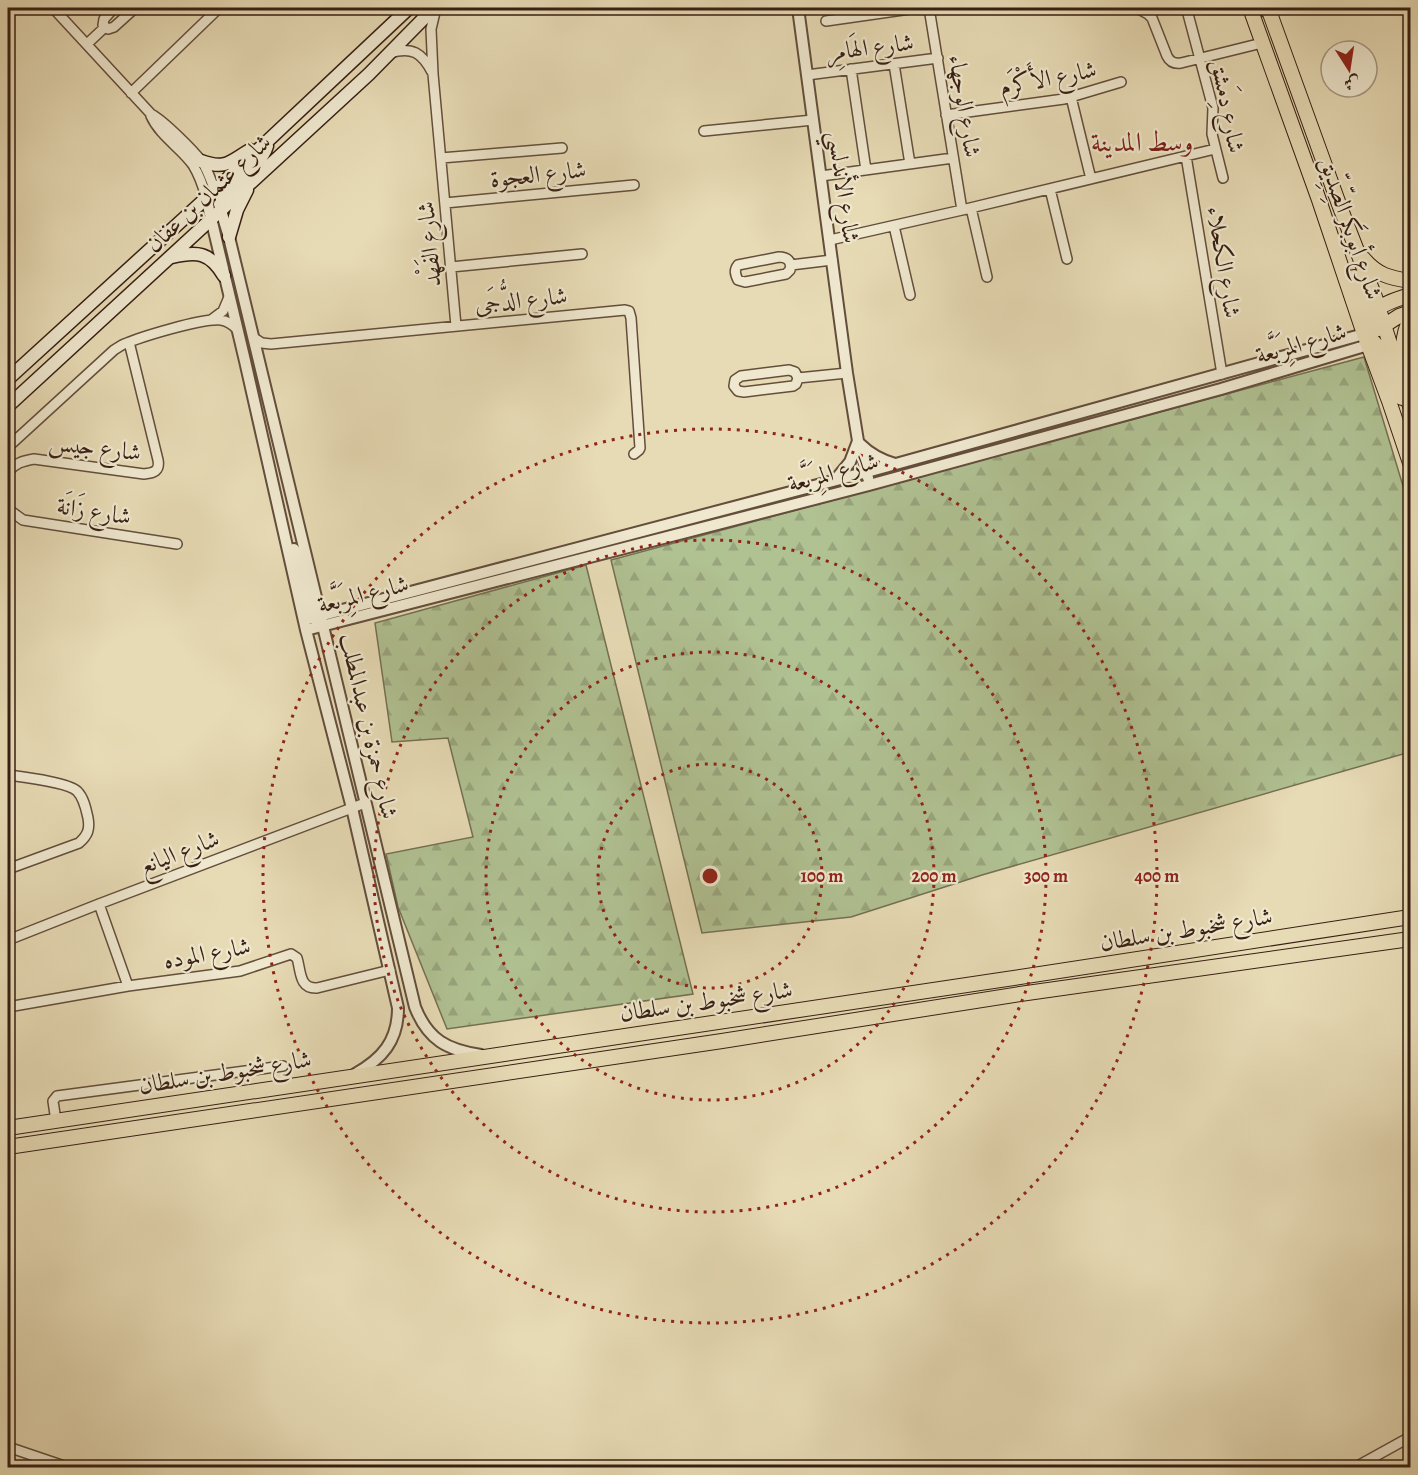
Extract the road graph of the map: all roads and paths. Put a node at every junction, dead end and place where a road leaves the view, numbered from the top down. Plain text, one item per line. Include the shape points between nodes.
1 (52, 8) edge
2 (114, 8) edge
3 (135, 8) edge
4 (219, 8) edge
5 (409, 8) edge
6 (435, 8) edge
7 (798, 8) edge
8 (917, 8) edge
9 (930, 8) edge
10 (1127, 8) edge
11 (1138, 8) edge
12 (1250, 8) edge
13 (1267, 8) edge
14 (1186, 11) edge
15 (825, 21) dead end
16 (105, 27) junction
17 (1262, 43) junction
18 (87, 44) junction
19 (388, 54) junction
20 (938, 58) junction
21 (1199, 59) junction
22 (894, 64) junction
23 (851, 69) junction
24 (433, 74) junction
25 (807, 75) junction
26 (1121, 82) dead end
27 (131, 93) junction
28 (1071, 97) junction
29 (151, 114) junction
30 (946, 115) junction
31 (813, 120) junction
32 (704, 131) dead end
33 (269, 139) junction
34 (562, 148) dead end
35 (1215, 149) junction
36 (1186, 156) junction
37 (441, 158) junction
38 (953, 158) junction
39 (201, 161) junction
40 (910, 164) junction
41 (866, 170) junction
42 (821, 176) junction
43 (1223, 178) dead end
44 (1091, 179) junction
45 (252, 181) junction
46 (634, 185) dead end
47 (1050, 189) junction
48 (210, 193) junction
49 (1319, 200) junction
50 (445, 203) junction
51 (224, 207) junction
52 (967, 209) junction
53 (211, 218) junction
54 (894, 226) junction
55 (229, 237) junction
56 (830, 240) junction
57 (582, 254) dead end
58 (1359, 254) junction
59 (170, 257) junction
60 (1067, 259) dead end
61 (832, 260) junction
62 (791, 265) junction
63 (451, 267) junction
64 (224, 276) junction
65 (987, 277) dead end
66 (1410, 281) edge
67 (910, 295) dead end
68 (1410, 295) edge
69 (229, 297) junction
70 (1375, 311) junction
71 (1410, 312) edge
72 (1410, 320) edge
73 (212, 321) junction
74 (1384, 325) junction
75 (456, 326) junction
76 (237, 329) junction
77 (254, 338) junction
78 (1368, 339) junction
79 (129, 342) junction
80 (271, 345) junction
81 (259, 360) junction
82 (847, 373) junction
83 (1222, 374) junction
84 (798, 378) junction
85 (8, 379) edge
86 (1409, 403) edge
87 (8, 406) edge
88 (858, 441) junction
89 (8, 447) edge
90 (634, 454) dead end
91 (1410, 463) edge
92 (896, 464) junction
93 (8, 472) edge
94 (864, 473) junction
95 (836, 480) junction
96 (866, 485) junction
97 (8, 509) edge
98 (177, 544) dead end
99 (314, 622) junction
100 (8, 775) edge
101 (365, 803) junction
102 (352, 808) junction
103 (8, 869) edge
104 (99, 904) junction
105 (1410, 910) edge
106 (1410, 917) edge
107 (1337, 929) junction
108 (1410, 939) edge
109 (8, 940) edge
110 (390, 970) junction
111 (128, 986) junction
112 (8, 1007) edge
113 (487, 1056) junction
114 (283, 1066) dead end
115 (352, 1076) junction
116 (56, 1121) junction
117 (8, 1128) edge
118 (8, 1147) edge
119 (1410, 1437) edge
120 (8, 1447) edge
121 (70, 1467) edge
122 (1354, 1467) edge

1 - 18 street
2 - 16 street via 104,19
3 - 16 street via 114,27
4 - 27 street
5 - 33 main road, شارع عثمان بن عفان
6 - 19 main road, شارع عثمان بن عفان
6 - 24 street, شارع الفَهْد via 431,29
7 - 25 street, شارع الأندلسي
8 - 15 street
9 - 20 street, شارع الوجهاء
10 - 11 street
11 - 21 street via 1152,18 1172,62
12 - 17 main road, شارع أبوبَكر الصِّدِّيق
13 - 58 main road, شارع أبوبَكر الصِّدِّيق
14 - 21 street, شارع دِمَشق
16 - 18 street
17 - 21 street
17 - 49 main road, شارع أبوبَكر الصِّدِّيق
18 - 27 street
19 - 24 street via 408,50 417,53
19 - 45 main road, شارع عثمان بن عفان
20 - 22 street, شارع الهَامِر
20 - 30 street, شارع الوجهاء
21 - 35 street, شارع دِمَشق via 1213,108
22 - 23 street, شارع الهَامِر
22 - 40 street
23 - 25 street, شارع الهَامِر
23 - 41 street
24 - 37 street, شارع الفَهْد
25 - 31 street, شارع الأندلسي
26 - 28 street, شارع الأَكْرَم
27 - 29 street
28 - 30 street, شارع الأَكْرَم
28 - 44 street
29 - 39 street
29 - 48 street
30 - 38 street, شارع الوجهاء
31 - 32 street, شارع الأندلسي
31 - 42 street, شارع الأندلسي
33 - 39 main road via 226,164 215,166
33 - 48 main road, شارع عثمان بن عفان
33 - 51 main road via 262,156 224,194
34 - 37 street
35 - 36 street
35 - 43 street, شارع دِمَشق
36 - 44 street
36 - 83 street, شارع الكحلاء
37 - 50 street, شارع الفَهْد
38 - 40 street
38 - 52 street, شارع الوجهاء
39 - 48 street via 207,170
40 - 41 street
41 - 42 street
42 - 56 street, شارع الأندلسي
44 - 47 street
45 - 51 main road, شارع عثمان بن عفان
45 - 55 main road
46 - 50 street, شارع العجوة
47 - 52 street
47 - 60 street
48 - 51 street, شارع حمزة بن عبدالمطلب
48 - 53 street
48 - 85 main road, شارع عثمان بن عفان
49 - 70 main road via 1334,221 1363,301
49 - 78 main road, شارع أبوبَكر الصِّدِّيق
50 - 63 street, شارع الفَهْد
51 - 53 main road, شارع عثمان بن عفان
51 - 55 street, شارع حمزة بن عبدالمطلب
52 - 54 street
52 - 65 street, شارع الوجهاء
53 - 59 main road, شارع عثمان بن عفان
53 - 64 street
54 - 56 street
54 - 67 street
55 - 77 street, شارع حمزة بن عبدالمطلب
56 - 61 street, شارع الأندلسي
57 - 63 street
58 - 66 main road via 1383,275
58 - 70 main road, شارع أبوبَكر الصِّدِّيق
59 - 64 main road via 195,253 214,262
59 - 87 main road, شارع عثمان بن عفان
61 - 62 street, شارع الأندلسي
61 - 82 street, شارع الأندلسي
62 - 62 street, شارع الأندلسي via 786,258 779,257 742,263 735,273 738,280 745,282 786,274
63 - 75 street, شارع الفَهْد
64 - 69 street
68 - 70 main road
69 - 73 street
69 - 76 street
70 - 74 main road, شارع أبوبَكر الصِّدِّيق
70 - 78 main road via 1367,323
71 - 74 main road
72 - 86 main road via 1404,342
73 - 76 street via 225,321
73 - 79 street
74 - 78 main road
74 - 86 main road, شارع أبوبَكر الصِّدِّيق
75 - 80 street, شارع الدُّجَى
75 - 90 street, شارع الدُّجَى via 629,311 640,448
76 - 99 street via 282,521 300,565
77 - 80 street, شارع الدُّجَى
77 - 81 street, شارع حمزة بن عبدالمطلب
78 - 83 street, شارع المِرَبَّعة
78 - 86 main road via 1381,350 1395,388
78 - 91 main road, شارع أبوبَكر الصِّدِّيق
78 - 96 street, شارع المِرَبَّعة via 1221,389
79 - 89 street via 114,350
79 - 93 street, شارع جيس via 158,460 156,471 144,474 34,459 12,466
80 - 81 street
81 - 99 street, شارع حمزة بن عبدالمطلب
82 - 84 street
82 - 88 street, شارع الأندلسي
83 - 92 street, شارع المِرَبَّعة
84 - 84 street via 789,370 741,376 734,386 740,392 755,391 793,386
88 - 92 street via 875,456
88 - 94 street, شارع الأندلسي via 857,452
88 - 95 street via 850,462
92 - 94 street, شارع المِرَبَّعة
94 - 95 street, شارع المِرَبَّعة
94 - 96 street, شارع الأندلسي
95 - 99 street, شارع المِرَبَّعة
96 - 99 street, شارع المِرَبَّعة
97 - 98 street, شارع زَانَة via 23,520
99 - 101 street, شارع حمزة بن عبدالمطلب
99 - 102 street, شارع حمزة بن عبدالمطلب
100 - 103 street via 76,790 84,802 89,828 79,843
101 - 102 street, شارع اليانع
101 - 113 street, شارع حمزة بن عبدالمطلب via 420,1019 437,1041
102 - 104 street, شارع اليانع
102 - 110 street, شارع حمزة بن عبدالمطلب
104 - 109 street, شارع اليانع
104 - 111 street
105 - 107 main road via 1356,919
106 - 107 main road, شارع شخبوط بن سلطان
107 - 113 main road, شارع شخبوط بن سلطان
108 - 118 main road, شارع شخبوط بن سلطان
110 - 111 street, شارع الموده via 310,988 302,980 297,958 291,954 240,971
110 - 115 street, شارع حمزة بن عبدالمطلب via 398,1008 392,1038 378,1059
111 - 112 street, شارع الموده
113 - 115 main road, شارع شخبوط بن سلطان
114 - 116 street via 57,1096 53,1101
115 - 116 main road, شارع شخبوط بن سلطان
116 - 117 main road, شارع شخبوط بن سلطان
119 - 122 street
120 - 121 street

